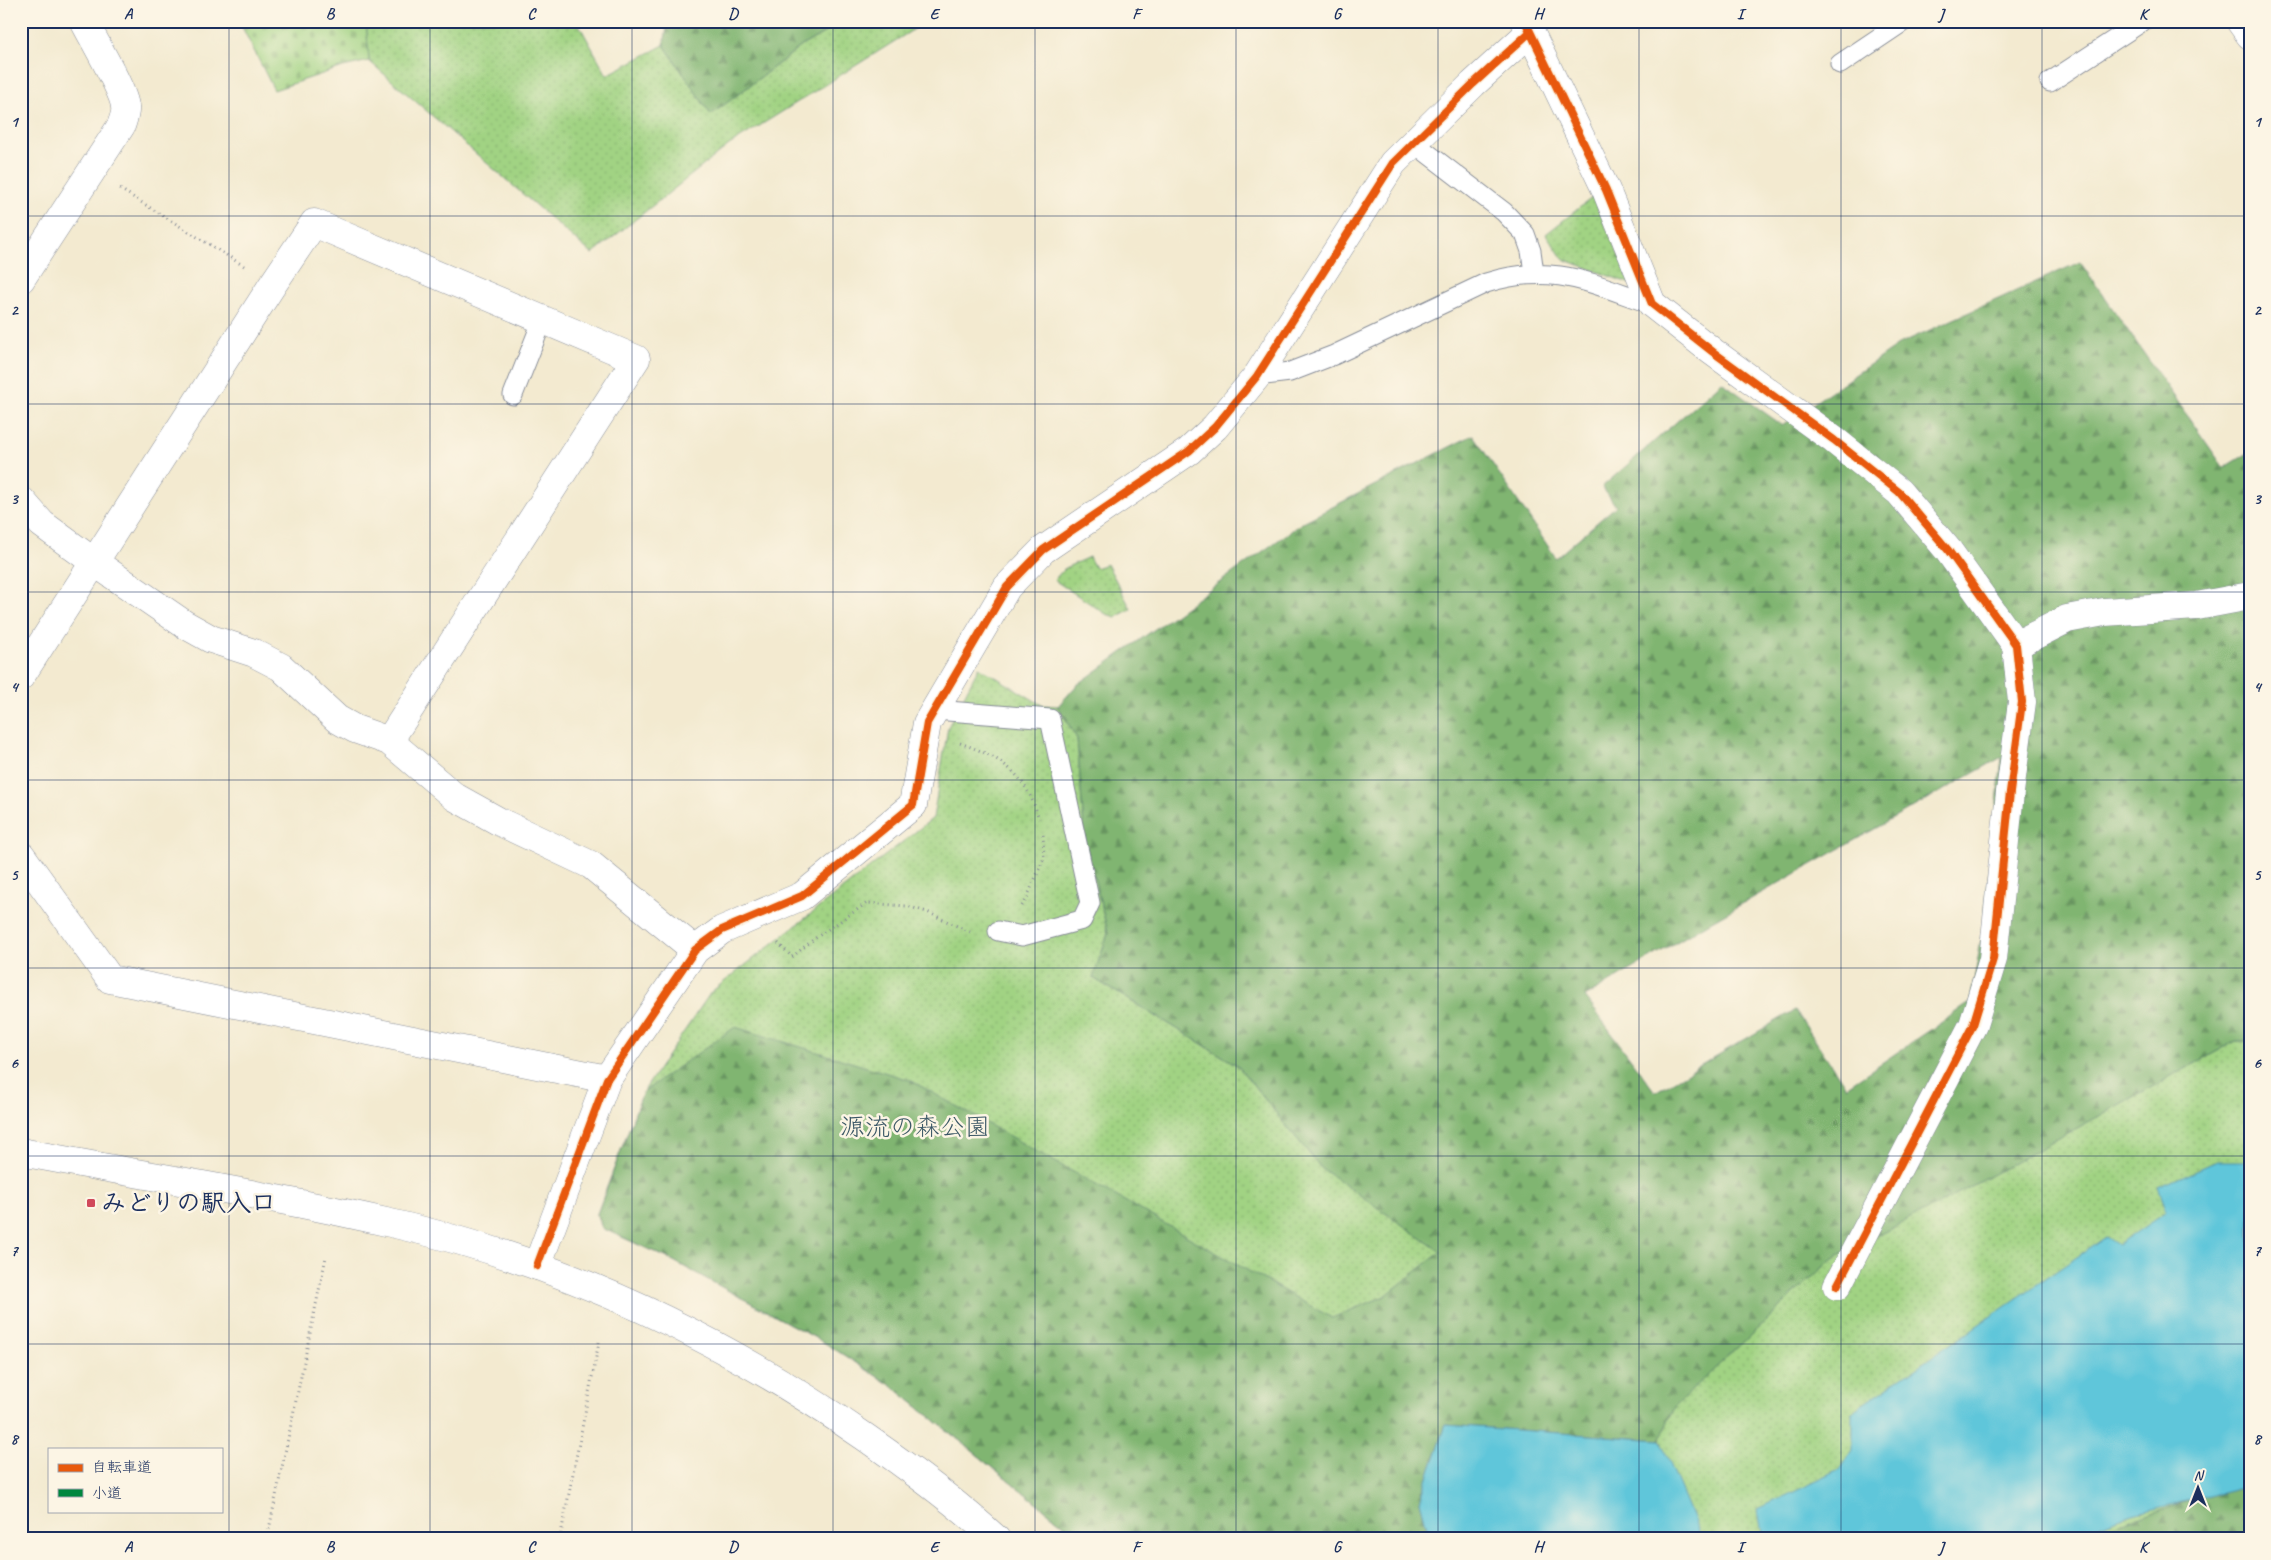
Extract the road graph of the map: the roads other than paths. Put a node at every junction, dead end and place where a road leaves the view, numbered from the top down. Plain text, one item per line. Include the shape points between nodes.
1 (84, 21) edge
2 (1904, 21) edge
3 (2143, 21) edge
4 (2240, 21) edge
5 (1527, 27) edge
6 (2250, 35) edge
7 (1840, 64) dead end
8 (2050, 82) dead end
9 (1414, 143) junction
10 (1534, 273) junction
11 (21, 279) edge
12 (1652, 304) junction
13 (543, 319) junction
14 (1257, 376) junction
15 (513, 395) dead end
16 (21, 500) edge
17 (94, 562) junction
18 (2250, 596) edge
19 (2016, 645) junction
20 (21, 676) edge
21 (935, 710) junction
22 (389, 741) junction
23 (21, 855) edge
24 (998, 931) road end
25 (695, 950) junction
26 (607, 1080) junction
27 (21, 1152) edge
28 (537, 1266) junction
29 (1837, 1286) dead end
30 (996, 1539) edge

1 - 11 street via 125,106 121,126
2 - 7 lane
3 - 8 lane
4 - 6 street
5 - 9 street
5 - 12 street via 1606,190
9 - 10 lane via 1504,212 1525,234 1532,251
9 - 14 street via 1394,163
10 - 12 lane via 1575,278
10 - 14 lane via 1511,275 1486,283 1334,355 1290,372
12 - 19 street via 1899,492 1948,550
13 - 15 lane
13 - 17 street via 314,223
13 - 22 street via 636,359
14 - 21 street via 1215,428 1188,451 1043,550 1007,587
16 - 17 street via 42,524
17 - 20 street
17 - 22 street via 184,624 281,667 337,719
18 - 19 street via 2197,606 2104,612 2067,619
19 - 29 street via 2022,702 1993,959 1973,1025
21 - 24 lane via 1050,718 1090,903 1082,920 1022,936
21 - 25 street via 927,724 912,805 802,896 722,930
22 - 25 street via 455,797 591,865
23 - 26 street via 110,979
25 - 26 street
26 - 28 street
27 - 28 street via 396,1224
28 - 30 street via 609,1293 670,1321 789,1386 930,1482

